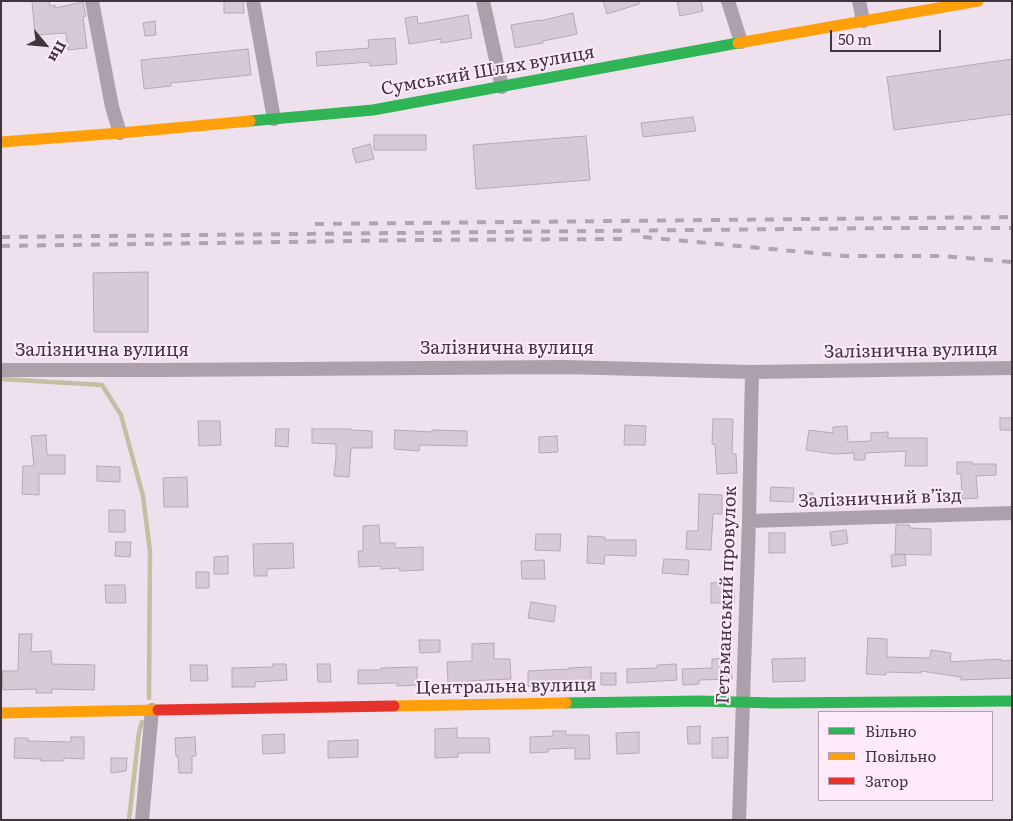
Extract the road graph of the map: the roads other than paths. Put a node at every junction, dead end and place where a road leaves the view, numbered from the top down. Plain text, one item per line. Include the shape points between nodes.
1 (92, 1) edge
2 (253, 1) edge
3 (483, 1) edge
4 (728, 1) edge
5 (859, 1) edge
6 (977, 1) edge
7 (864, 21) junction
8 (741, 42) junction
9 (502, 88) junction
10 (274, 119) junction
11 (120, 133) junction
12 (1, 142) edge
13 (1012, 368) edge
14 (1, 370) edge
15 (752, 372) junction
16 (1012, 513) edge
17 (749, 521) junction
18 (1012, 701) edge
19 (743, 702) junction
20 (152, 710) junction
21 (1, 713) edge
22 (142, 820) edge
23 (739, 820) edge

1 - 11 street
2 - 10 street
3 - 9 street
4 - 8 street
5 - 7 street
6 - 7 street, Сумський Шлях вулиця
7 - 8 street, Сумський Шлях вулиця
8 - 9 street, Сумський Шлях вулиця
9 - 10 street, Сумський Шлях вулиця via 374,110
10 - 11 street, Сумський Шлях вулиця
11 - 12 street, Сумський Шлях вулиця
13 - 15 street, Залізнична вулиця
14 - 15 street, Залізнична вулиця via 564,366
15 - 17 street, Гетьманський провулок
16 - 17 street, Залізничний в’їзд
17 - 19 street, Гетьманський провулок
18 - 19 street, Центральна вулиця
19 - 20 street, Центральна вулиця
19 - 23 street, Гетьманський провулок
20 - 21 street, Центральна вулиця
20 - 22 street

